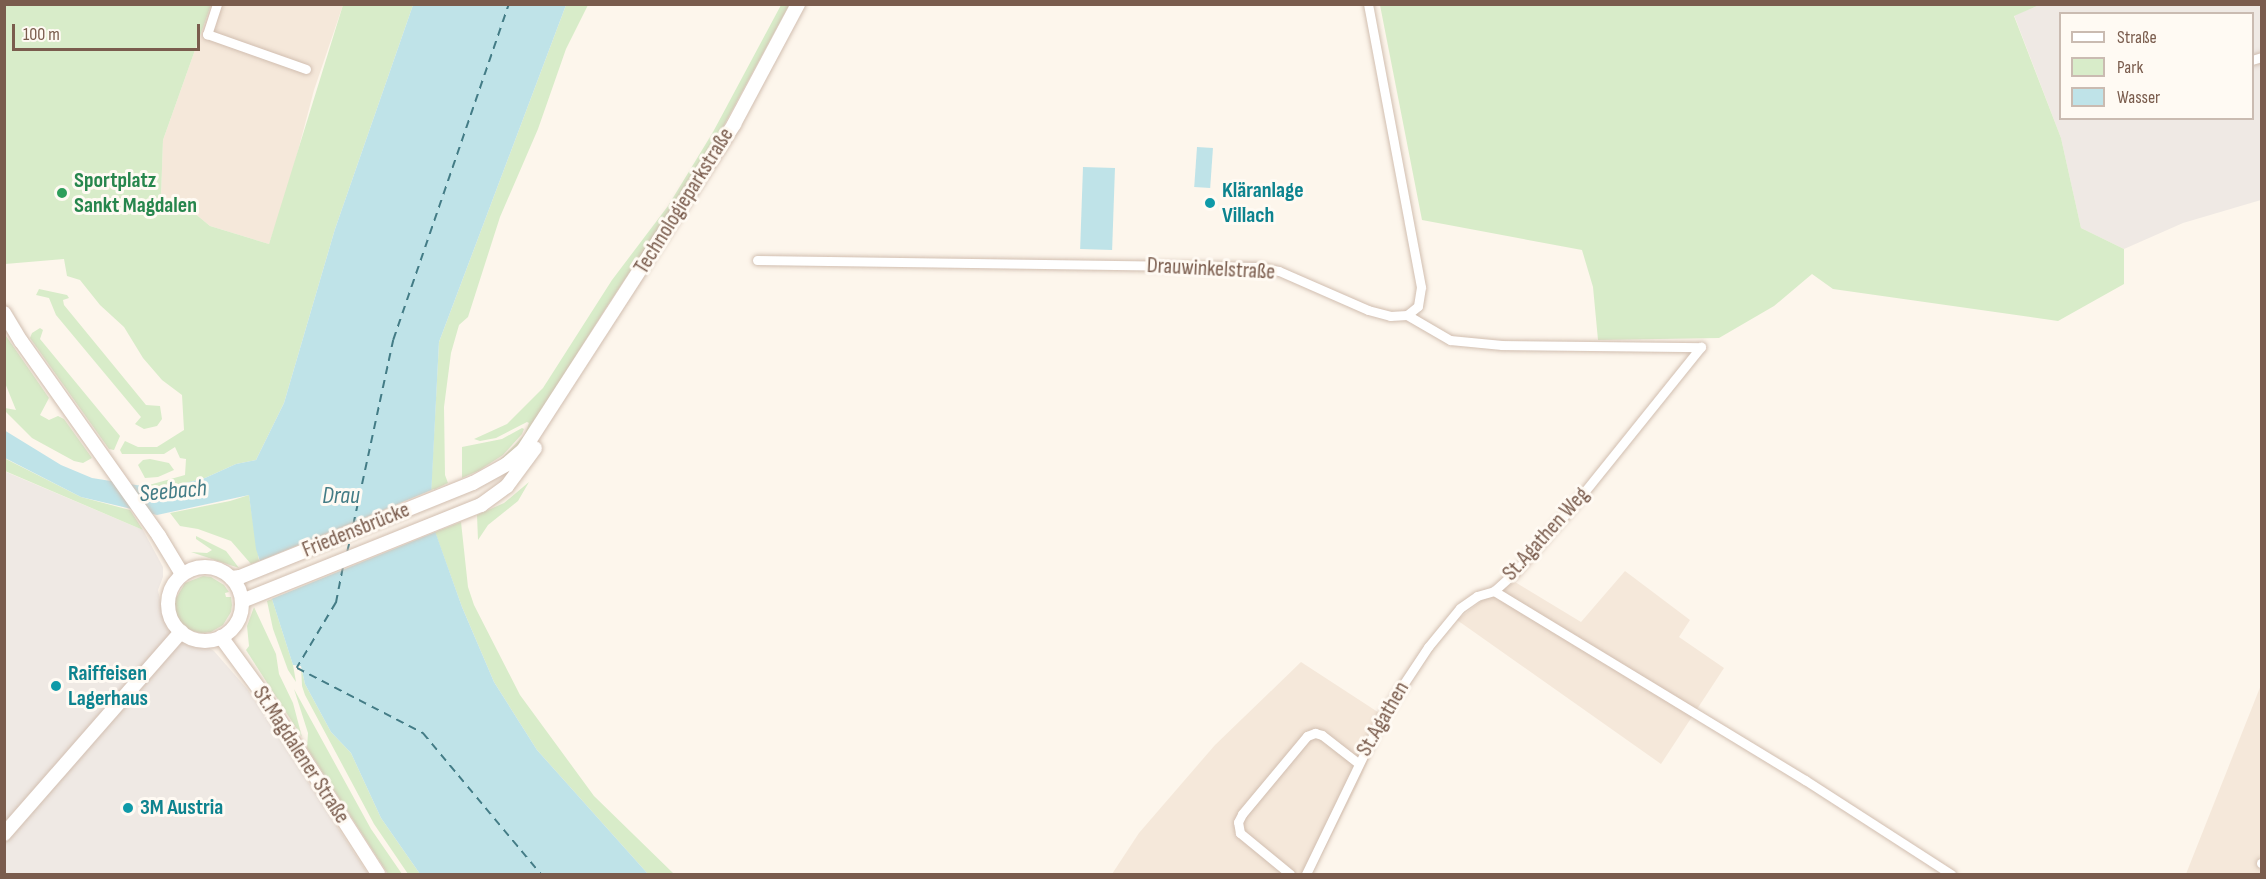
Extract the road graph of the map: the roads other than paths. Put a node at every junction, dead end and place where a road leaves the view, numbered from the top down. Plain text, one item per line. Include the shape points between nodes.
1 (217, 4) edge
2 (798, 4) edge
3 (1368, 4) edge
4 (306, 69) dead end
5 (757, 260) dead end
6 (4, 313) edge
7 (1407, 315) junction
8 (562, 392) junction
9 (473, 483) joint
10 (482, 505) joint
11 (182, 574) junction
12 (236, 577) junction
13 (1494, 591) junction
14 (246, 600) junction
15 (181, 632) junction
16 (221, 637) junction
17 (1358, 763) junction
18 (4, 834) edge
19 (378, 874) edge
20 (1290, 874) edge
21 (1306, 874) edge
22 (1951, 874) edge

1 - 4 street via 207,34
2 - 8 street, Technologieparkstraße via 734,124
3 - 7 street via 1421,287 1419,306
5 - 7 street, Drauwinkelstraße via 1258,267 1279,271 1368,310 1390,316
6 - 11 street
7 - 13 street, St.Agathen Weg via 1450,340 1502,345 1701,347 1577,501
8 - 9 street, Technologieparkstraße via 524,449 507,464
8 - 10 street, Technologieparkstraße via 523,466 500,493
9 - 12 street, Friedensbrücke
10 - 14 street, Friedensbrücke
11 - 12 street via 205,567
11 - 15 street via 168,596 169,613
12 - 14 street
13 - 17 street, St.Agathen via 1477,596 1460,608 1428,647 1383,715
13 - 22 street, St.Agathen Weg via 1805,780
14 - 16 street via 234,625
15 - 16 street via 193,639
15 - 18 street
16 - 19 street, St.Magdalener Straße via 262,693
17 - 20 street via 1322,735 1307,736 1242,814 1238,822 1240,833
17 - 21 street, St.Agathen

